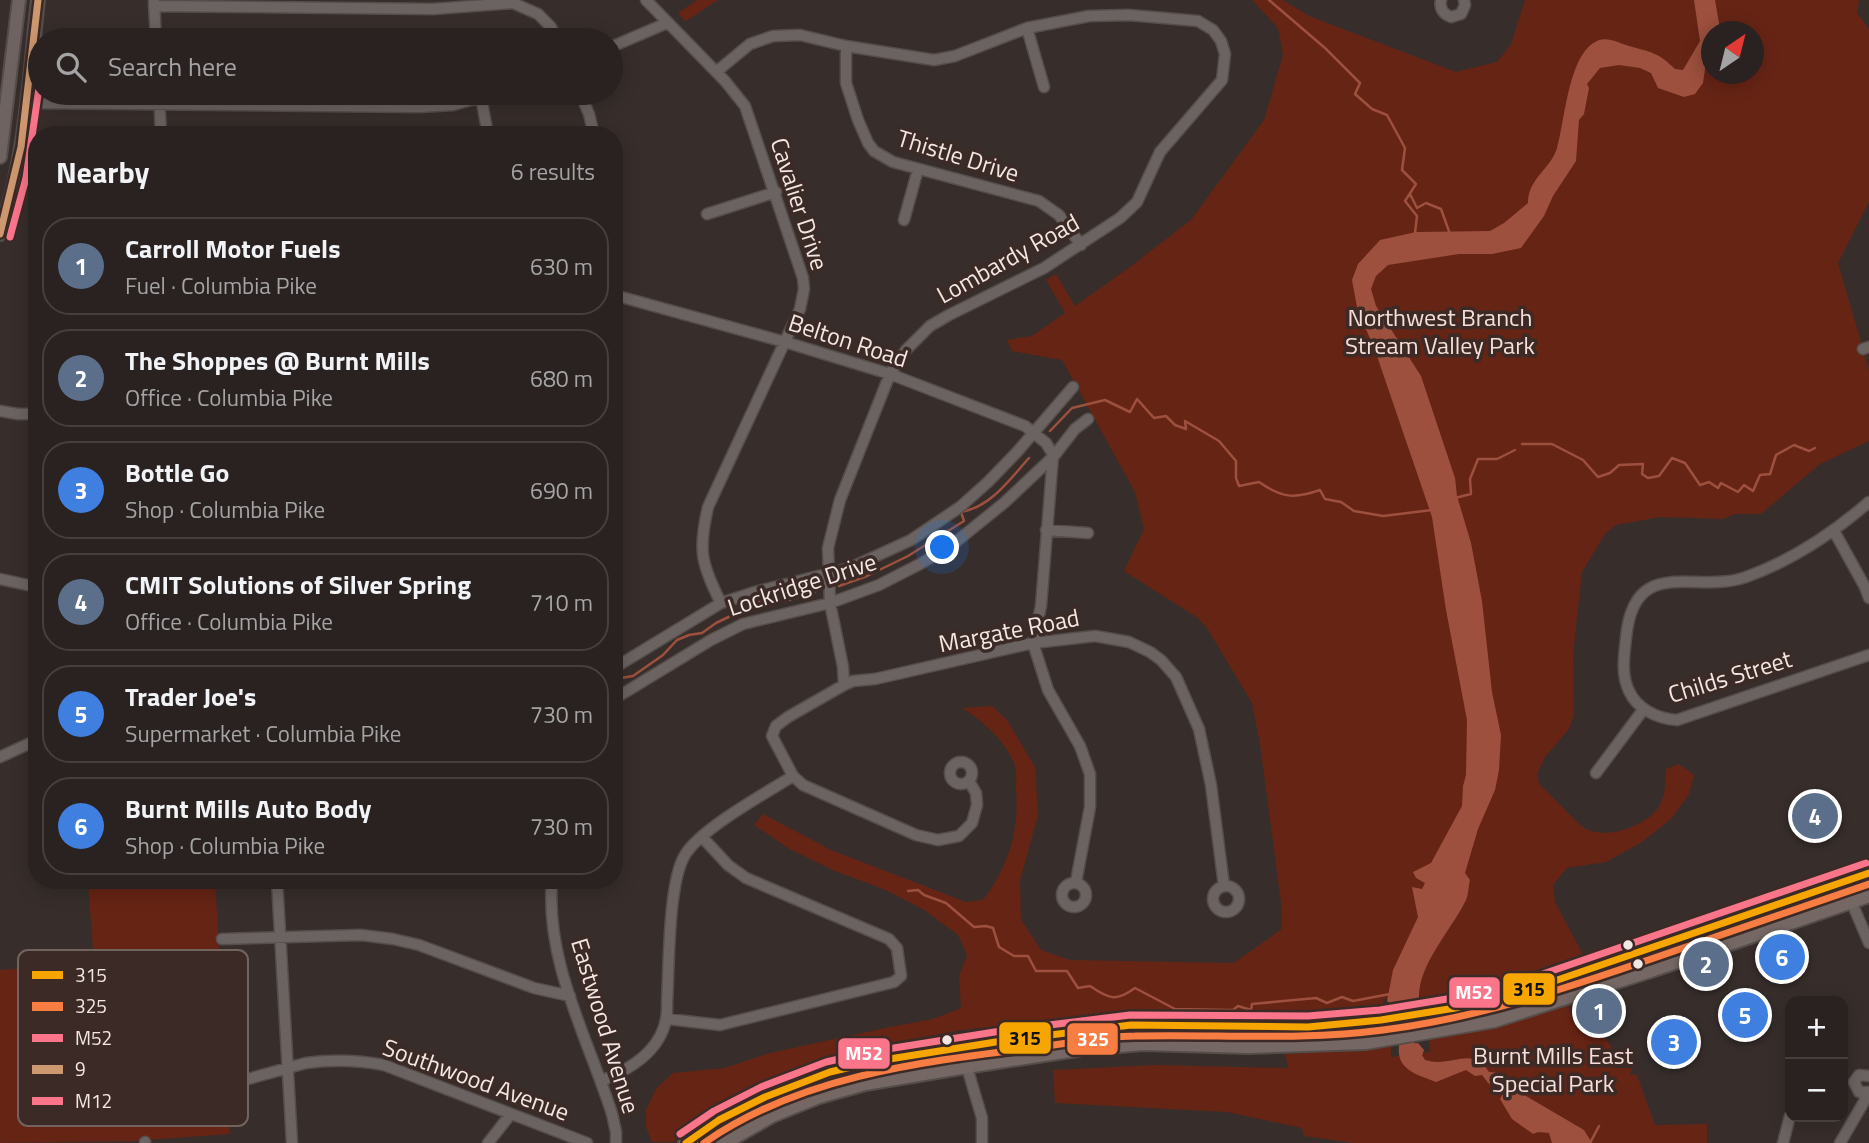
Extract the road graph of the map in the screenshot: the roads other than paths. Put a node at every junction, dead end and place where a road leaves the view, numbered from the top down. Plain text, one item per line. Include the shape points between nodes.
1 (19, 0) edge
2 (38, 0) edge
3 (646, 0) edge
4 (1441, 0) edge
5 (1464, 0) edge
6 (154, 3) edge
7 (667, 23) junction
8 (35, 28) edge
9 (155, 28) edge
10 (551, 28) edge
11 (1027, 28) junction
12 (623, 42) edge
13 (846, 46) junction
14 (7, 56) edge
15 (716, 72) junction
16 (1044, 87) dead end
17 (8, 97) junction
18 (28, 103) joint
19 (160, 105) joint
20 (442, 105) edge
21 (482, 105) edge
22 (585, 105) edge
23 (161, 126) edge
24 (486, 126) edge
25 (592, 126) edge
26 (0, 157) edge
27 (918, 169) junction
28 (776, 192) junction
29 (707, 214) dead end
30 (904, 220) dead end
31 (0, 234) edge
32 (1081, 245) junction
33 (623, 297) edge
34 (785, 342) junction
35 (890, 374) junction
36 (1073, 387) dead end
37 (0, 411) edge
38 (28, 414) edge
39 (1088, 419) dead end
40 (1035, 432) junction
41 (1054, 456) junction
42 (1869, 502) edge
43 (1046, 530) junction
44 (1834, 531) junction
45 (1087, 533) dead end
46 (829, 573) junction
47 (0, 579) edge
48 (28, 585) edge
49 (1869, 598) edge
50 (721, 603) junction
51 (830, 603) junction
52 (1033, 643) junction
53 (1869, 655) edge
54 (623, 663) edge
55 (844, 685) junction
56 (623, 694) edge
57 (1643, 710) junction
58 (28, 744) edge
59 (0, 757) edge
60 (1596, 773) dead end
61 (793, 776) junction
62 (969, 781) dead end
63 (702, 837) junction
64 (1869, 873) edge
65 (1843, 882) junction
66 (1076, 883) dead end
67 (1224, 886) dead end
68 (277, 889) edge
69 (552, 889) edge
70 (1869, 895) edge
71 (1850, 901) junction
72 (280, 937) junction
73 (222, 939) dead end
74 (1869, 943) edge
75 (570, 996) junction
76 (668, 1019) junction
77 (961, 1047) junction
78 (965, 1066) junction
79 (288, 1069) junction
80 (1869, 1076) edge
81 (248, 1080) edge
82 (601, 1081) junction
83 (1848, 1082) edge
84 (1867, 1092) edge
85 (510, 1115) junction
86 (1788, 1122) edge
87 (292, 1143) edge
88 (488, 1143) edge
89 (587, 1143) edge
90 (616, 1143) edge
91 (686, 1143) edge
92 (723, 1143) edge
93 (982, 1143) edge
94 (1783, 1143) edge
95 (1840, 1143) edge

1 - 14 main road
2 - 8 main road
3 - 7 street, Cavalier Drive
4 - 5 street via 1441,9 1451,17 1463,11
6 - 9 street
6 - 10 street via 432,9 513,3 538,14
7 - 12 street
7 - 15 street, Cavalier Drive
11 - 13 street, Lombardy Road via 934,60
11 - 16 street
11 - 32 street, Lombardy Road via 1089,16 1198,21 1213,30 1225,54 1222,80 1160,152 1137,202
13 - 15 street, Lombardy Road via 800,35 773,36 750,44
13 - 27 street, Thistle Drive via 846,83 868,143 893,162
14 - 17 main road
15 - 28 street, Cavalier Drive via 745,106
17 - 18 main road
17 - 26 main road
18 - 31 main road via 15,181
19 - 20 street
19 - 23 street
21 - 24 street
22 - 25 street
27 - 30 street
27 - 32 street, Thistle Drive via 1039,201 1059,215
28 - 29 street
28 - 34 street, Cavalier Drive via 804,289
32 - 35 street, Lombardy Road via 1028,278 930,326
33 - 34 street, Belton Road
34 - 35 street, Belton Road
34 - 50 street, Cavalier Drive via 708,507 702,558
35 - 40 street, Belton Road
35 - 46 street, Lombardy Road via 840,500 828,548
36 - 40 street, Lockridge Drive
37 - 38 street
39 - 41 street, Lockridge Drive
40 - 41 street, Belton Road
40 - 46 street, Lockridge Drive via 988,482 938,522 871,559
41 - 43 street
41 - 51 street, Lockridge Drive via 952,545 879,584
42 - 44 street, Childs Street
43 - 45 street
43 - 52 street via 1041,606
44 - 49 street
44 - 57 street, Childs Street via 1742,579 1669,582 1637,600 1628,622 1623,668 1625,684
46 - 50 street, Lockridge Drive
46 - 51 street, Lombardy Road
47 - 48 street
50 - 54 street, Lockridge Drive
51 - 55 street, Lombardy Road
51 - 56 street, Lockridge Drive via 735,627
52 - 55 street, Margate Road
52 - 66 street via 1048,690 1080,746 1090,774 1090,807
52 - 67 street, Margate Road via 1111,637 1150,652 1175,677 1199,729
53 - 57 street, Childs Street via 1677,720
55 - 61 street, Margate Road via 776,726 772,736
57 - 60 street
58 - 59 street
61 - 62 street via 803,785 938,841 959,836 972,823 976,793
61 - 63 street
63 - 76 street via 686,853 675,878
63 - 76 street via 746,878 889,939 897,948 901,976 894,982 720,1025
64 - 65 highway
65 - 71 street
65 - 77 highway via 1540,986 1468,1006 1308,1027 1130,1025
68 - 72 street
69 - 75 street, Eastwood Avenue via 558,960
70 - 71 highway
71 - 74 street
71 - 78 highway via 1494,1020 1366,1042 1262,1046 1143,1043
72 - 73 street
72 - 75 street via 393,939
72 - 79 street
75 - 82 street, Eastwood Avenue
76 - 82 street via 640,1062
77 - 78 street
77 - 91 highway via 820,1076 765,1097
78 - 92 highway via 819,1096 772,1115
78 - 93 street via 982,1118
79 - 81 street, Southwood Avenue
79 - 85 street, Southwood Avenue via 330,1059 384,1065
79 - 87 street
80 - 83 street via 1859,1075
82 - 90 street, Eastwood Avenue
83 - 84 street
84 - 95 street
85 - 88 street
85 - 89 street, Southwood Avenue
86 - 94 street

